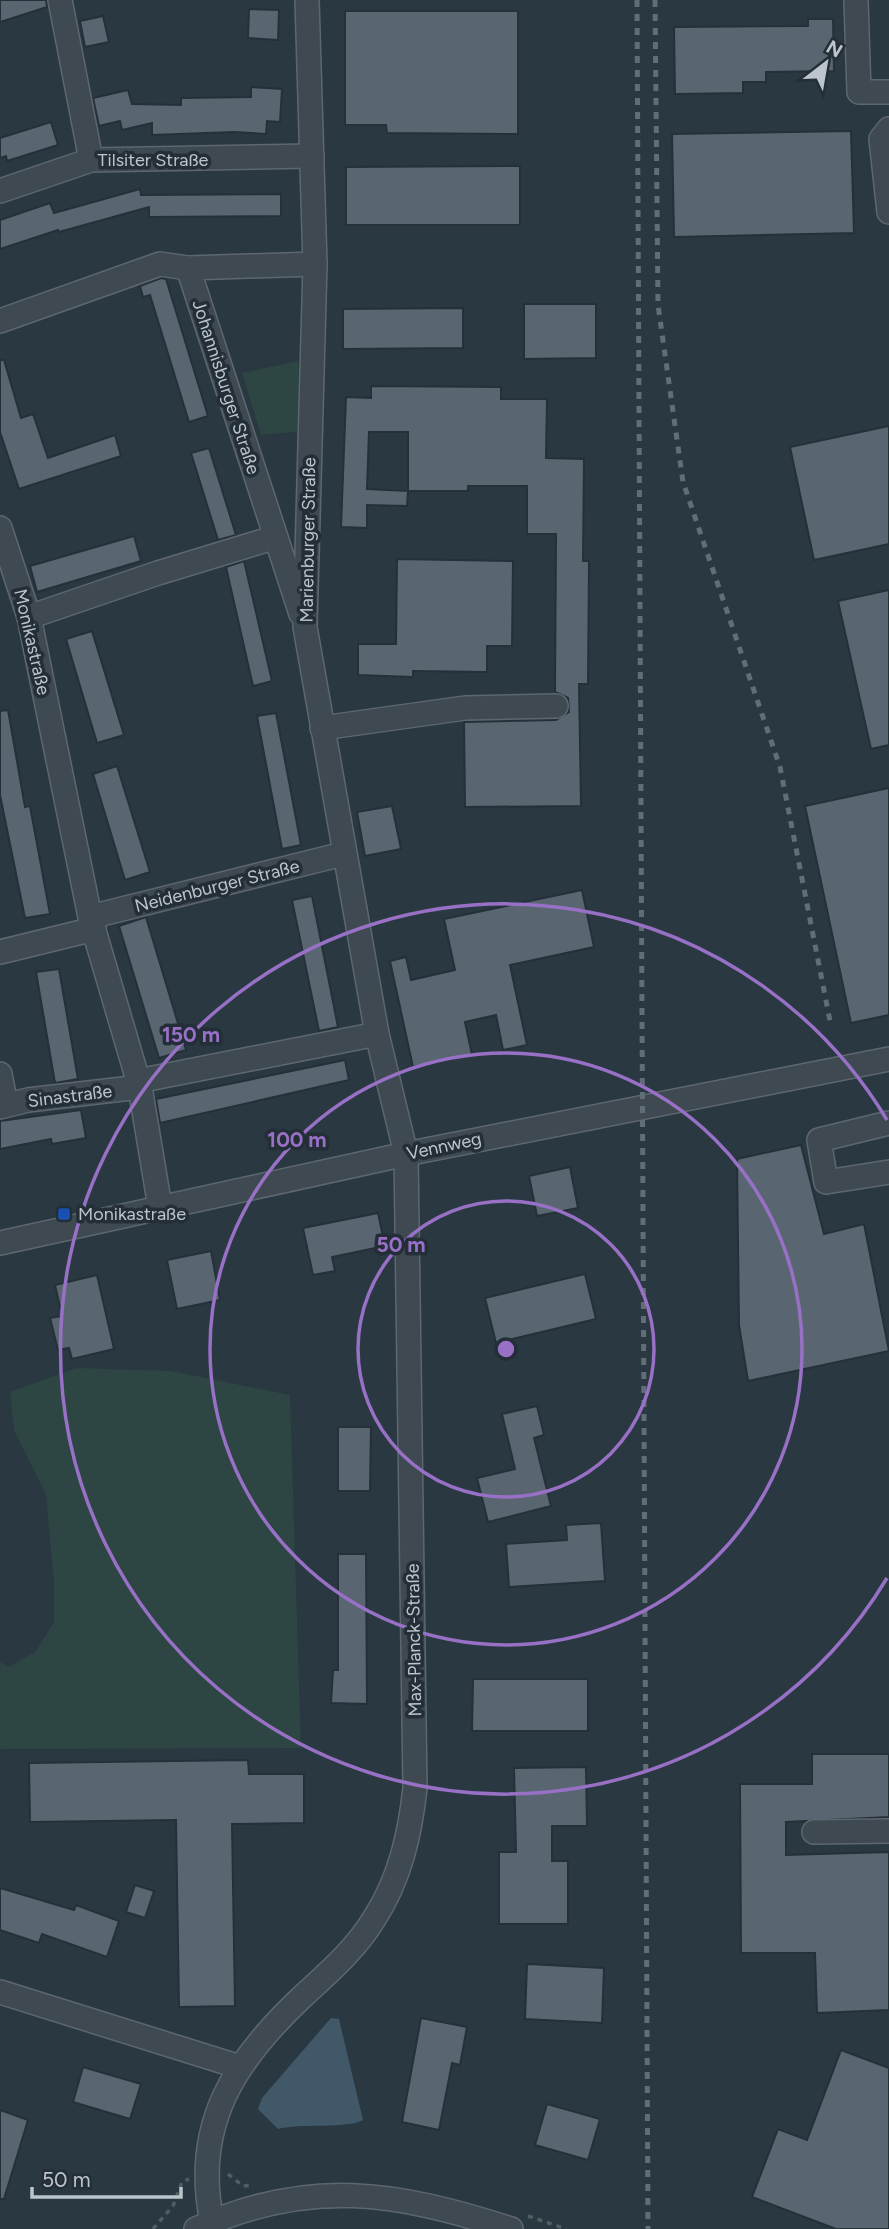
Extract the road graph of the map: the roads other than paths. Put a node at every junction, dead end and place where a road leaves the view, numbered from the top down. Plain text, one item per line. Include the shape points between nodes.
1 (60, 0) edge
2 (307, 0) edge
3 (856, 0) edge
4 (889, 92) edge
5 (889, 129) edge
6 (312, 156) junction
7 (91, 160) junction
8 (0, 191) edge
9 (889, 212) edge
10 (315, 264) junction
11 (188, 268) junction
12 (0, 321) edge
13 (0, 528) edge
14 (273, 538) junction
15 (29, 617) junction
16 (305, 627) junction
17 (556, 706) dead end
18 (322, 728) junction
19 (343, 854) junction
20 (92, 923) junction
21 (0, 952) edge
22 (377, 1034) junction
23 (889, 1059) edge
24 (0, 1073) edge
25 (139, 1084) junction
26 (3, 1106) edge
27 (889, 1123) edge
28 (406, 1154) junction
29 (889, 1172) edge
30 (160, 1207) junction
31 (0, 1243) edge
32 (889, 1831) edge
33 (814, 1832) dead end
34 (0, 1992) edge
35 (240, 2067) junction
36 (204, 2225) edge
37 (511, 2229) edge

1 - 7 street
2 - 6 street, Marienburger Straße
3 - 4 street via 859,92
5 - 9 street via 881,139
6 - 7 street, Tilsiter Straße
6 - 10 street, Marienburger Straße
7 - 8 street, Tilsiter Straße
10 - 11 street
10 - 16 street, Marienburger Straße
11 - 12 street via 160,264
11 - 14 street, Johannisburger Straße
13 - 15 street, Monikastraße
14 - 15 street
14 - 16 street, Johannisburger Straße
15 - 20 street, Monikastraße
16 - 18 street, Marienburger Straße
17 - 18 street via 465,708
18 - 19 street, Marienburger Straße
19 - 20 street, Neidenburger Straße
19 - 22 street, Marienburger Straße
20 - 21 street, Neidenburger Straße
20 - 25 street, Monikastraße
22 - 25 street, Sinastraße
22 - 28 street, Marienburger Straße
23 - 28 street, Vennweg
24 - 26 street
25 - 26 street, Sinastraße
25 - 30 street, Monikastraße
27 - 29 street via 819,1140 826,1182
28 - 30 street, Vennweg
28 - 35 street, Max-Planck-Straße via 416,1738 411,1827 375,1919
30 - 31 street, Vennweg
32 - 33 street
34 - 35 street
35 - 36 street, Max-Planck-Straße via 223,2094 212,2127
36 - 37 street via 242,2209 289,2199 362,2194 402,2199

